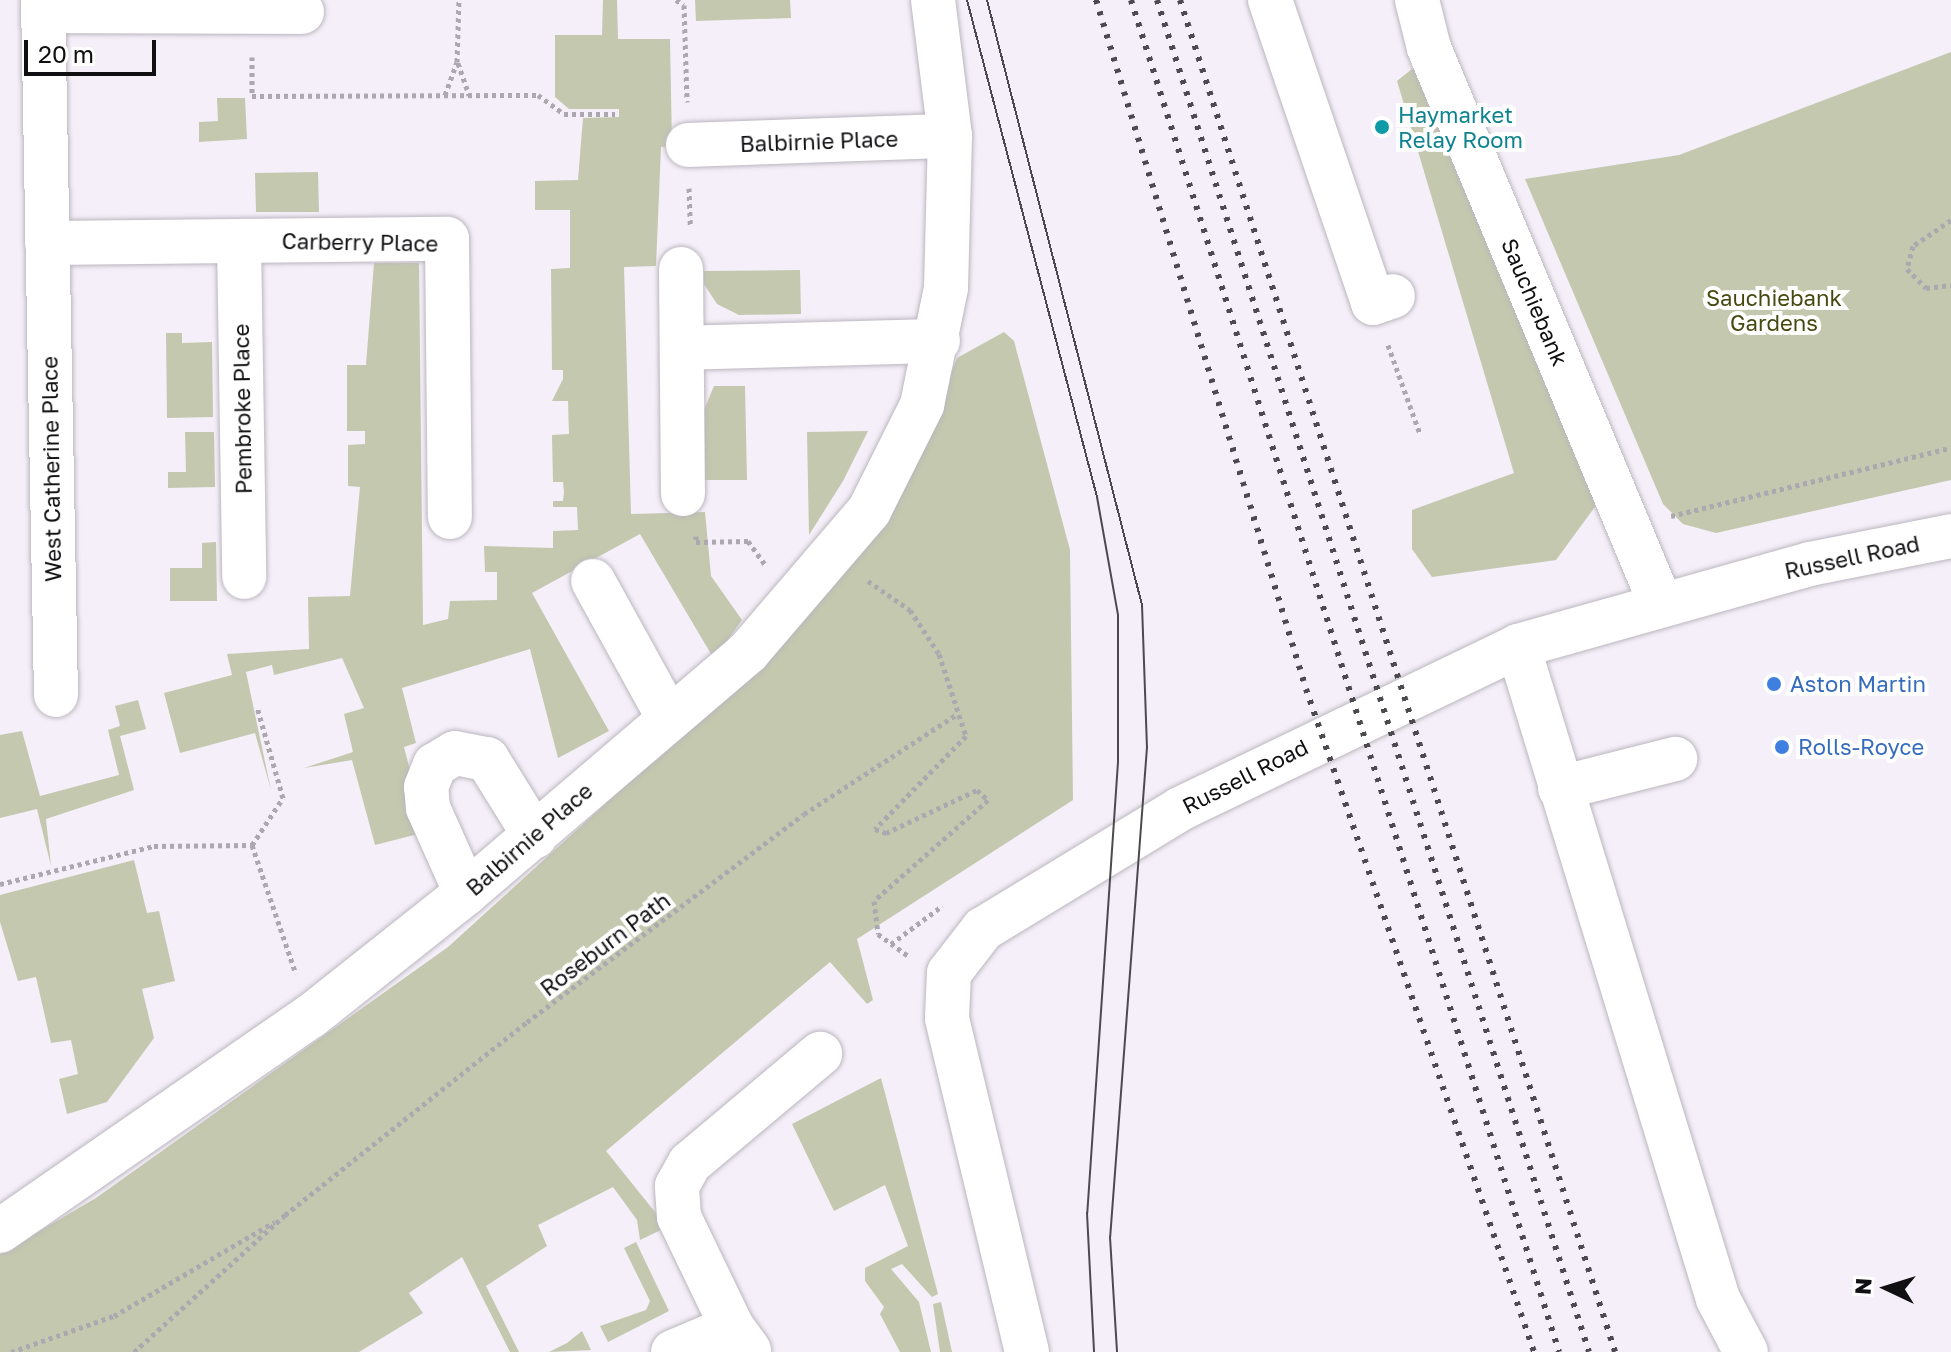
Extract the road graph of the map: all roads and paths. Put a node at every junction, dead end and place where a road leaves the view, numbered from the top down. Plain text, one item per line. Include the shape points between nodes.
1 (459, 0) edge
2 (933, 0) edge
3 (1270, 0) edge
4 (1417, 0) edge
5 (43, 6) edge
6 (253, 12) junction
7 (302, 12) dead end
8 (457, 62) junction
9 (445, 95) junction
10 (469, 95) junction
11 (615, 114) dead end
12 (950, 136) junction
13 (688, 145) dead end
14 (1951, 220) edge
15 (239, 241) junction
16 (47, 243) junction
17 (681, 269) dead end
18 (1951, 285) edge
19 (1383, 299) joint
20 (938, 341) junction
21 (682, 348) junction
22 (1420, 434) dead end
23 (1951, 448) edge
24 (683, 494) dead end
25 (450, 517) dead end
26 (1631, 529) junction
27 (1951, 536) edge
28 (832, 555) junction
29 (244, 577) dead end
30 (593, 581) dead end
31 (1660, 602) junction
32 (1518, 646) junction
33 (56, 695) dead end
34 (257, 707) dead end
35 (667, 715) junction
36 (956, 715) junction
37 (1675, 759) dead end
38 (1560, 788) junction
39 (535, 836) junction
40 (252, 845) junction
41 (0, 884) edge
42 (466, 893) junction
43 (949, 973) junction
44 (311, 1016) junction
45 (820, 1054) dead end
46 (285, 1215) junction
47 (0, 1231) edge
48 (741, 1340) edge
49 (11, 1352) edge
50 (134, 1352) edge
51 (673, 1352) edge
52 (1027, 1352) edge
53 (1746, 1352) edge

1 - 8 path
2 - 12 street, Balbirnie Place
3 - 19 street
4 - 26 street, Sauchiebank via 1429,48
5 - 6 street
5 - 16 street, West Catherine Place
6 - 7 street
6 - 9 path via 252,96
8 - 9 path
8 - 10 path
9 - 10 path
10 - 11 path via 538,95 564,114
12 - 13 street, Balbirnie Place
12 - 20 street, Balbirnie Place
14 - 18 path via 1913,246 1907,269 1926,288
15 - 16 street, Carberry Place
15 - 25 street, Carberry Place via 447,239
15 - 29 street, Pembroke Place
16 - 33 street, West Catherine Place
17 - 21 street
19 - 22 path
20 - 21 street
20 - 28 street, Balbirnie Place via 899,460
21 - 24 street
23 - 26 path
26 - 31 street, Sauchiebank
27 - 31 street, Russell Road
28 - 35 street, Balbirnie Place via 748,652
28 - 36 path via 910,610 950,672
30 - 35 street
31 - 32 street, Russell Road
32 - 38 street
32 - 43 street, Russell Road via 1117,844 983,929
34 - 40 path via 283,798
35 - 39 street, Balbirnie Place
36 - 43 path via 963,744 875,829 886,833 977,790 986,793 985,809 882,888 872,917 878,934 906,955
36 - 46 path, Roseburn Path via 730,867
37 - 38 street
38 - 53 street via 1718,1299
39 - 42 street, Balbirnie Place
39 - 42 street via 487,759 455,753 435,765 426,787 428,808
40 - 41 path via 154,846
40 - 44 path
42 - 44 street, Balbirnie Place
43 - 52 street via 951,1041
44 - 47 street, Balbirnie Place
45 - 48 street via 690,1163 677,1186 679,1217
46 - 49 path, Roseburn Path via 114,1316
46 - 50 path, Roseburn Path
48 - 51 street

